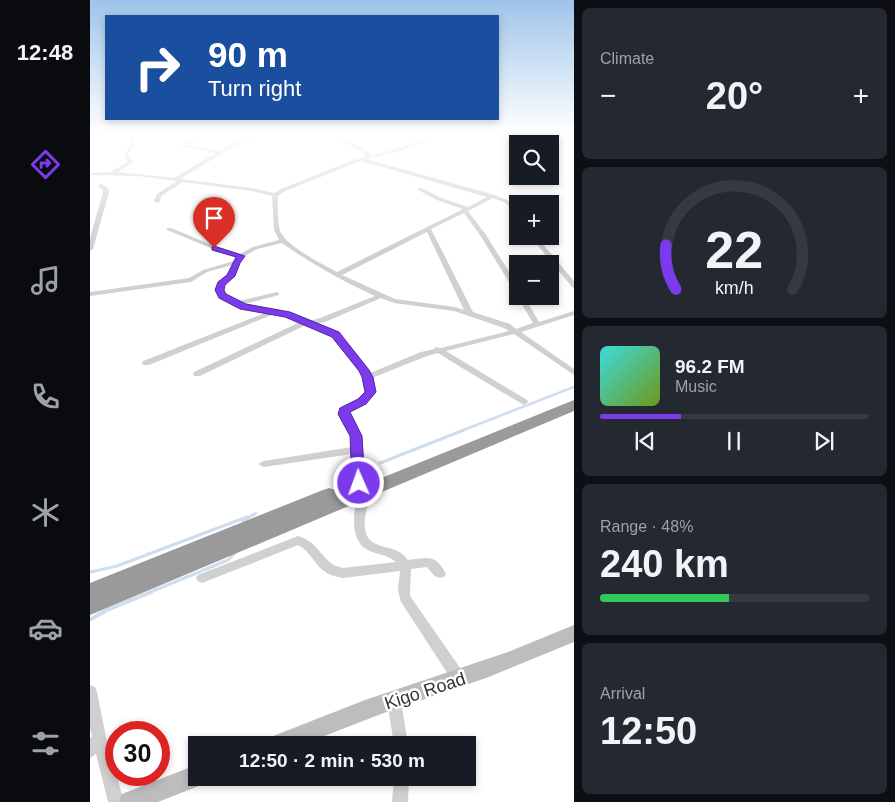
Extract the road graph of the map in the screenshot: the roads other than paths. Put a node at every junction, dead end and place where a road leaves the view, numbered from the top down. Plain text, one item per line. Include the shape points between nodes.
1 (117, 171) edge
2 (188, 171) edge
3 (330, 171) edge
4 (407, 171) edge
5 (93, 174) dead end
6 (113, 174) junction
7 (174, 180) junction
8 (181, 181) junction
9 (103, 187) joint
10 (420, 189) dead end
11 (275, 195) junction
12 (493, 196) junction
13 (156, 201) dead end
14 (509, 203) edge
15 (467, 210) junction
16 (94, 215) edge
17 (169, 229) dead end
18 (429, 230) junction
19 (282, 241) junction
20 (541, 245) edge
21 (90, 249) edge
22 (238, 259) junction
23 (336, 275) junction
24 (509, 277) edge
25 (574, 286) edge
26 (90, 294) edge
27 (277, 294) dead end
28 (380, 296) junction
29 (237, 304) junction
30 (525, 305) edge
31 (273, 312) junction
32 (574, 313) edge
33 (470, 314) junction
34 (307, 323) junction
35 (537, 324) junction
36 (515, 330) junction
37 (438, 349) junction
38 (146, 364) dead end
39 (574, 373) edge
40 (197, 374) dead end
41 (368, 377) junction
42 (574, 396) edge
43 (524, 402) dead end
44 (574, 405) edge
45 (357, 450) junction
46 (264, 464) dead end
47 (366, 479) junction
48 (335, 503) junction
49 (359, 507) junction
50 (405, 566) junction
51 (440, 574) dead end
52 (202, 578) dead end
53 (90, 592) edge
54 (90, 606) edge
55 (574, 633) edge
56 (460, 680) junction
57 (90, 692) edge
58 (394, 700) junction
59 (299, 736) edge
60 (400, 736) edge
61 (99, 737) junction
62 (90, 751) edge
63 (188, 779) edge
64 (401, 786) edge
65 (116, 802) edge
66 (130, 802) edge
67 (400, 802) edge

1 - 6 street
2 - 7 street
3 - 11 street
4 - 12 street
5 - 6 street
6 - 7 street
6 - 9 street via 108,186
7 - 8 street
8 - 11 street
8 - 13 street via 166,189
9 - 16 street via 105,197
10 - 15 street
11 - 19 street via 277,230
12 - 14 street
12 - 15 street
15 - 18 street
15 - 24 street
16 - 21 street
17 - 22 street
18 - 23 street
18 - 33 street
19 - 22 street via 255,248
19 - 23 street
20 - 25 street
22 - 26 street via 205,271 191,280
22 - 29 street via 220,290 222,296
23 - 28 street
27 - 29 street
28 - 33 street via 405,303 455,308
28 - 34 street
29 - 31 street
30 - 35 street
31 - 34 street
31 - 38 street
32 - 35 street
33 - 36 street
34 - 40 street
34 - 41 street via 339,338
35 - 36 street
36 - 37 street
36 - 39 street
37 - 41 street
37 - 43 street
41 - 45 street via 371,392 368,397 344,410 355,432
42 - 47 highway
44 - 47 highway
45 - 46 street
45 - 47 street
47 - 48 highway
47 - 49 street
47 - 53 highway
48 - 49 street
48 - 54 highway
49 - 50 street via 363,542 396,555
50 - 51 street via 430,562
50 - 52 street via 343,573 329,570 312,549 298,540
50 - 56 street via 405,598
55 - 56 street, Kigo Road via 532,654
56 - 58 street, Kigo Road
57 - 61 street
58 - 59 street, Kigo Road
58 - 60 street
61 - 62 street
61 - 65 street
63 - 66 street
64 - 67 street

